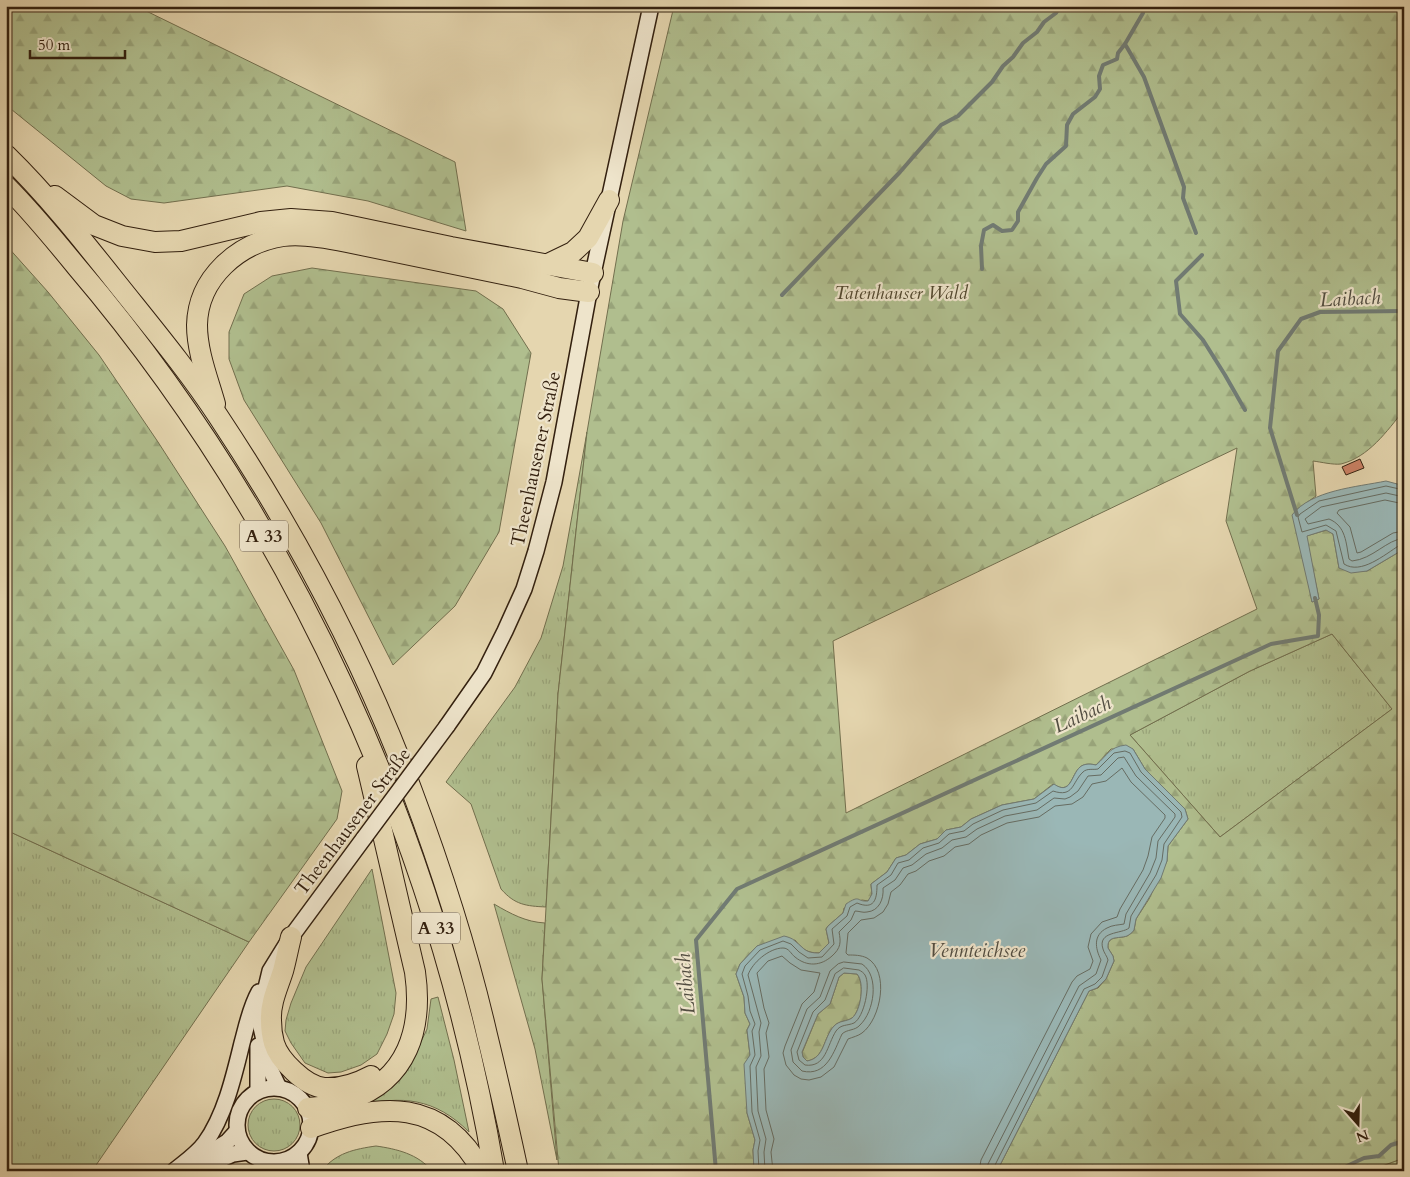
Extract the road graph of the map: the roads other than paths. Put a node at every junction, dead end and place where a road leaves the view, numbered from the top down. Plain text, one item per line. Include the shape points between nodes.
1 (651, 6) edge
2 (6, 155) edge
3 (23, 172) junction
4 (6, 186) edge
5 (609, 200) junction
6 (546, 265) junction
7 (593, 273) junction
8 (588, 292) junction
9 (218, 416) junction
10 (348, 694) junction
11 (291, 937) junction
12 (270, 971) junction
13 (260, 1027) junction
14 (413, 1031) junction
15 (279, 1088) junction
16 (258, 1091) junction
17 (308, 1108) junction
18 (312, 1128) junction
19 (237, 1131) junction
20 (248, 1152) junction
21 (299, 1154) junction
22 (287, 1166) edge
23 (174, 1171) edge
24 (180, 1171) edge
25 (195, 1171) edge
26 (302, 1171) edge
27 (482, 1171) edge
28 (494, 1171) edge
29 (518, 1171) edge

1 - 5 main road, Theenhausener Straße
2 - 3 highway, A 33
3 - 6 highway via 94,225 122,236 155,242 181,241 261,222 290,219 332,222
3 - 9 highway, A 33 via 170,349
4 - 10 highway, A 33 via 91,282 169,384 281,564
5 - 6 highway via 588,238 573,252
5 - 7 main road, Theenhausener Straße
6 - 7 highway
7 - 8 main road, Theenhausener Straße
8 - 9 highway via 319,237 284,235 258,241 226,263 202,300 197,325 200,348
8 - 11 main road, Theenhausener Straße, bridge via 554,482 524,589 505,631 484,673 447,726
9 - 29 highway, A 33 via 325,597 377,705 412,790 460,932
10 - 14 highway via 415,972 418,989
10 - 28 highway, A 33 via 411,850 445,957 470,1052
11 - 12 main road, Theenhausener Straße
11 - 14 highway via 274,994 271,1018 274,1043 297,1075 322,1088 352,1086 377,1073 397,1054
12 - 13 main road, Theenhausener Straße
12 - 23 main road via 250,1011 225,1103 211,1133 196,1153
13 - 15 main road, Theenhausener Straße via 271,1071
13 - 16 main road, Theenhausener Straße
14 - 17 highway via 406,1055 383,1082 350,1100
15 - 16 main road
15 - 17 main road via 291,1092
16 - 19 main road via 241,1108
17 - 18 main road
18 - 21 main road via 308,1142
18 - 27 highway via 370,1113 419,1114 445,1126 459,1138
19 - 20 main road
19 - 24 main road via 227,1142
20 - 22 main road via 258,1159
20 - 25 main road via 233,1154
21 - 22 main road
21 - 26 main road

